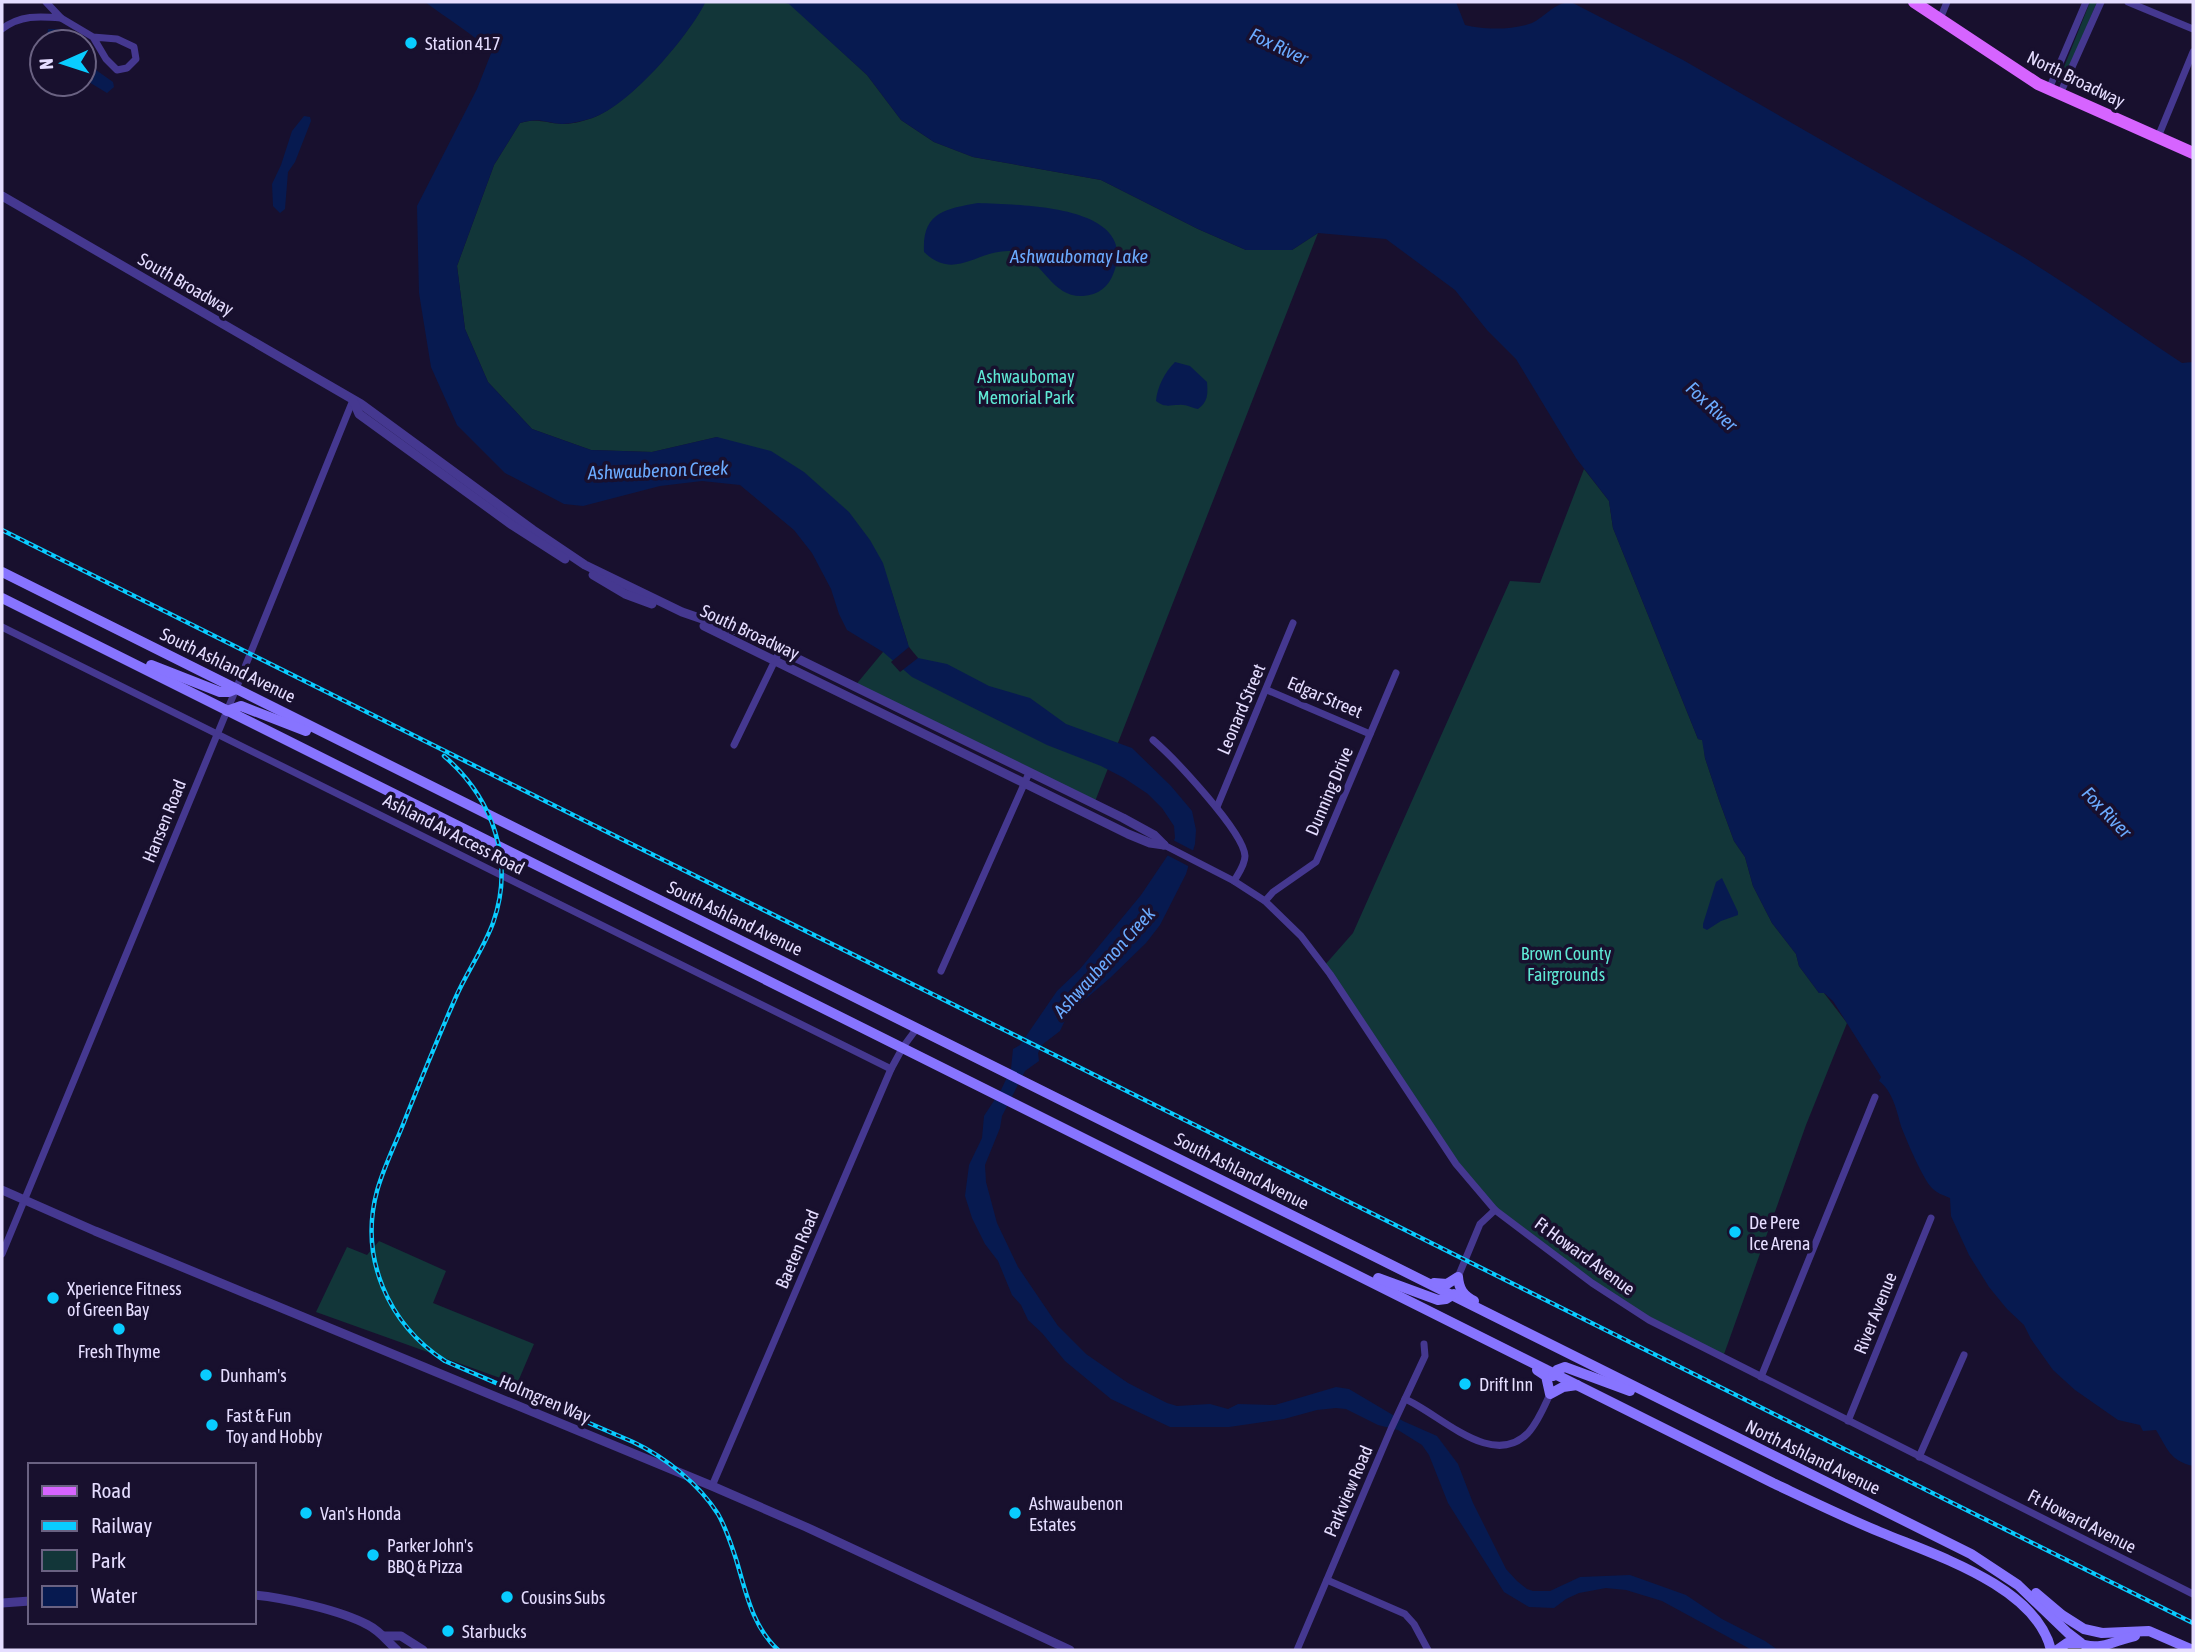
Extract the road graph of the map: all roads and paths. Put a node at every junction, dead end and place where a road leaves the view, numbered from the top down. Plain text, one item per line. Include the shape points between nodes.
1 (46, 2) edge
2 (1914, 2) edge
3 (1947, 2) edge
4 (2086, 2) edge
5 (2101, 2) edge
6 (2128, 2) edge
7 (61, 18) junction
8 (1940, 19) junction
9 (78, 28) edge
10 (2, 29) edge
11 (2193, 29) edge
12 (93, 37) joint
13 (2193, 52) edge
14 (2054, 91) junction
15 (2158, 137) junction
16 (2193, 153) edge
17 (2, 196) edge
18 (353, 400) junction
19 (2, 572) edge
20 (2, 598) edge
21 (1293, 623) dead end
22 (2, 626) edge
23 (107, 650) junction
24 (780, 650) junction
25 (775, 661) junction
26 (1396, 673) dead end
27 (236, 689) junction
28 (1267, 690) junction
29 (227, 711) junction
30 (217, 734) junction
31 (1370, 734) junction
32 (332, 737) junction
33 (1153, 740) dead end
34 (734, 745) dead end
35 (1029, 772) junction
36 (1024, 783) junction
37 (1217, 807) junction
38 (1164, 845) junction
39 (1234, 881) junction
40 (1265, 901) junction
41 (941, 971) dead end
42 (917, 1028) junction
43 (903, 1047) junction
44 (891, 1069) junction
45 (1875, 1097) dead end
46 (2, 1190) edge
47 (24, 1200) junction
48 (1495, 1210) junction
49 (1931, 1218) dead end
50 (2, 1254) edge
51 (1358, 1275) junction
52 (1421, 1280) junction
53 (1459, 1281) junction
54 (1375, 1283) junction
55 (1452, 1296) junction
56 (1424, 1344) dead end
57 (1964, 1355) dead end
58 (1601, 1370) junction
59 (1554, 1373) junction
60 (1761, 1377) junction
61 (1577, 1385) junction
62 (1550, 1390) junction
63 (1405, 1399) junction
64 (1662, 1401) junction
65 (1848, 1421) junction
66 (1919, 1457) junction
67 (712, 1486) junction
68 (1327, 1580) junction
69 (2018, 1585) junction
70 (2193, 1594) edge
71 (256, 1595) edge
72 (28, 1601) edge
73 (2, 1603) edge
74 (2155, 1634) junction
75 (384, 1636) junction
76 (2086, 1646) edge
77 (397, 1650) edge
78 (423, 1650) edge
79 (1070, 1650) edge
80 (1297, 1650) edge
81 (1428, 1650) edge
82 (2051, 1650) edge
83 (2057, 1650) edge
84 (2193, 1650) edge

1 - 7 street
2 - 8 main road, North Broadway
3 - 8 street
4 - 14 street
5 - 14 street
6 - 11 street
7 - 9 street
7 - 10 street via 36,15
8 - 14 main road, North Broadway
12 - 12 street via 117,70 136,59 134,47 117,39
13 - 15 street
14 - 15 main road, North Broadway
15 - 16 main road, North Broadway
17 - 18 street, South Broadway
18 - 24 street, South Broadway via 582,563 682,612
18 - 25 street, South Broadway via 359,414 535,541 625,594 721,632
18 - 27 street, Hansen Road
19 - 27 main road, South Ashland Avenue
20 - 23 main road
21 - 28 street, Leonard Street
22 - 30 street, Ashland Av Access Road
23 - 27 main road via 220,692
23 - 29 main road
24 - 25 street
24 - 35 street, South Broadway
25 - 34 street
25 - 36 street, South Broadway
26 - 31 street, Dunning Drive
27 - 29 street, Hansen Road
27 - 32 main road, South Ashland Avenue
28 - 31 street, Edgar Street
28 - 37 street, Leonard Street
29 - 30 street, Hansen Road
29 - 32 main road via 241,706
29 - 43 main road
30 - 44 street, Ashland Av Access Road
30 - 47 street, Hansen Road
31 - 40 street, Dunning Drive via 1316,862
32 - 42 main road, South Ashland Avenue
33 - 37 street
35 - 36 street
35 - 38 street, South Broadway via 1146,830
36 - 38 street, South Broadway via 1128,834
36 - 41 street
37 - 39 street via 1243,849 1245,858
38 - 39 street, South Broadway
39 - 40 street, Ft Howard Avenue
40 - 48 street, Ft Howard Avenue via 1301,936 1329,973 1456,1164
42 - 43 street, Baeten Road
42 - 52 main road, South Ashland Avenue
43 - 44 street, Baeten Road
43 - 51 main road
44 - 67 street, Baeten Road
45 - 60 street
46 - 47 street, Holmgren Way
47 - 50 street, Hansen Road
47 - 67 street, Holmgren Way
48 - 53 street via 1480,1224
48 - 60 street, Ft Howard Avenue via 1649,1320
49 - 65 street, River Avenue
51 - 54 main road
51 - 55 main road via 1373,1276 1438,1300
52 - 53 main road via 1444,1285
52 - 55 main road, South Ashland Avenue
53 - 55 main road
53 - 58 main road via 1471,1299 1601,1364
54 - 59 main road
54 - 62 main road via 1396,1300 1540,1371
55 - 58 main road, North Ashland Avenue
56 - 63 street, Parkview Road via 1425,1356
57 - 66 street
58 - 64 main road, North Ashland Avenue
59 - 61 main road
59 - 62 main road
59 - 64 main road via 1560,1368 1573,1369
60 - 65 street, Ft Howard Avenue
61 - 62 main road
61 - 82 main road via 1828,1509 1965,1568 2023,1606 2044,1629
62 - 63 street via 1528,1433 1496,1446 1475,1440
63 - 68 street, Parkview Road
64 - 69 main road, North Ashland Avenue via 1971,1554
65 - 66 street, Ft Howard Avenue
66 - 70 street, Ft Howard Avenue
67 - 79 street, Holmgren Way
68 - 80 street, Parkview Road
68 - 81 street via 1405,1614
69 - 74 main road, North Ashland Avenue via 2029,1587 2084,1629
69 - 76 main road
71 - 75 street via 322,1609 366,1624
72 - 73 street
74 - 76 main road
74 - 84 main road
75 - 77 street
75 - 78 street via 401,1636
76 - 83 main road via 2067,1643

